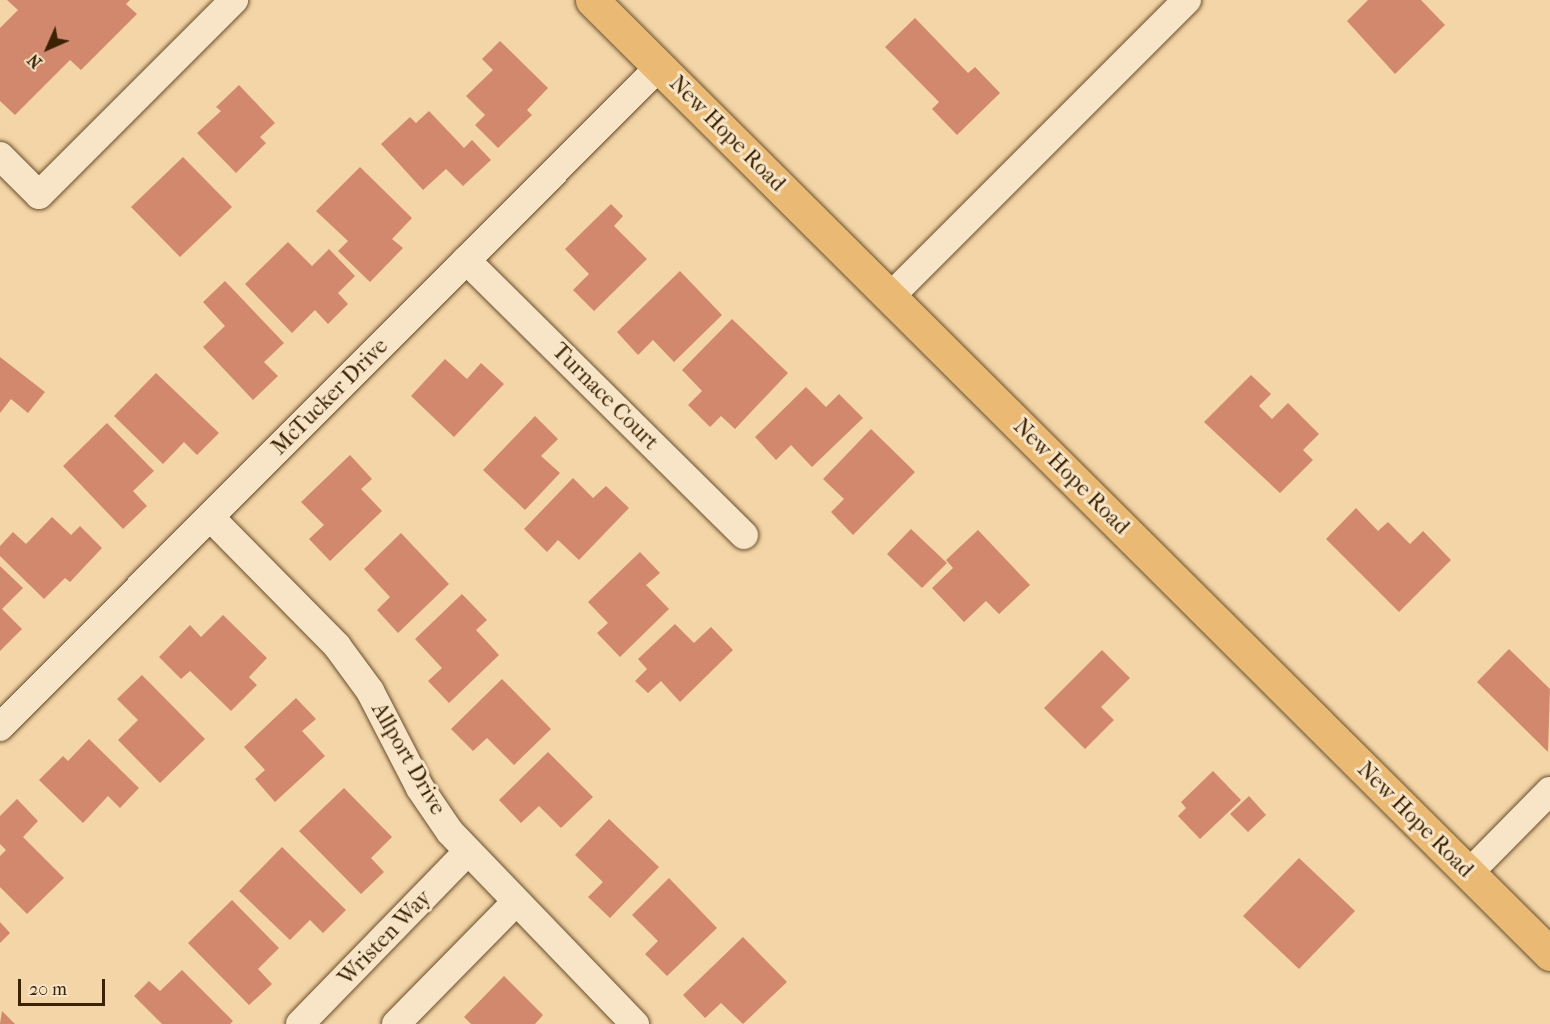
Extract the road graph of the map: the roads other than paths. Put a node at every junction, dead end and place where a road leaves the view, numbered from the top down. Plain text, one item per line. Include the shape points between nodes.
1 (234, 0) edge
2 (592, 0) edge
3 (1187, 0) edge
4 (659, 67) junction
5 (0, 156) edge
6 (466, 260) junction
7 (890, 297) junction
8 (210, 517) junction
9 (744, 535) dead end
10 (0, 727) edge
11 (1550, 791) edge
12 (468, 851) junction
13 (1469, 873) junction
14 (516, 902) junction
15 (1550, 954) edge
16 (300, 1024) edge
17 (396, 1024) edge
18 (635, 1024) edge

1 - 5 street via 39,195
2 - 4 main road, New Hope Road
3 - 7 street
4 - 6 street, McTucker Drive
4 - 7 main road, New Hope Road
6 - 8 street, McTucker Drive
6 - 9 street, Turnace Court
7 - 13 main road, New Hope Road
8 - 10 street, McTucker Drive
8 - 12 street, Allport Drive via 337,646 370,691 420,788
11 - 13 street
12 - 14 street, Allport Drive
12 - 16 street, Wristen Way
13 - 15 main road, New Hope Road
14 - 17 street
14 - 18 street, Allport Drive

